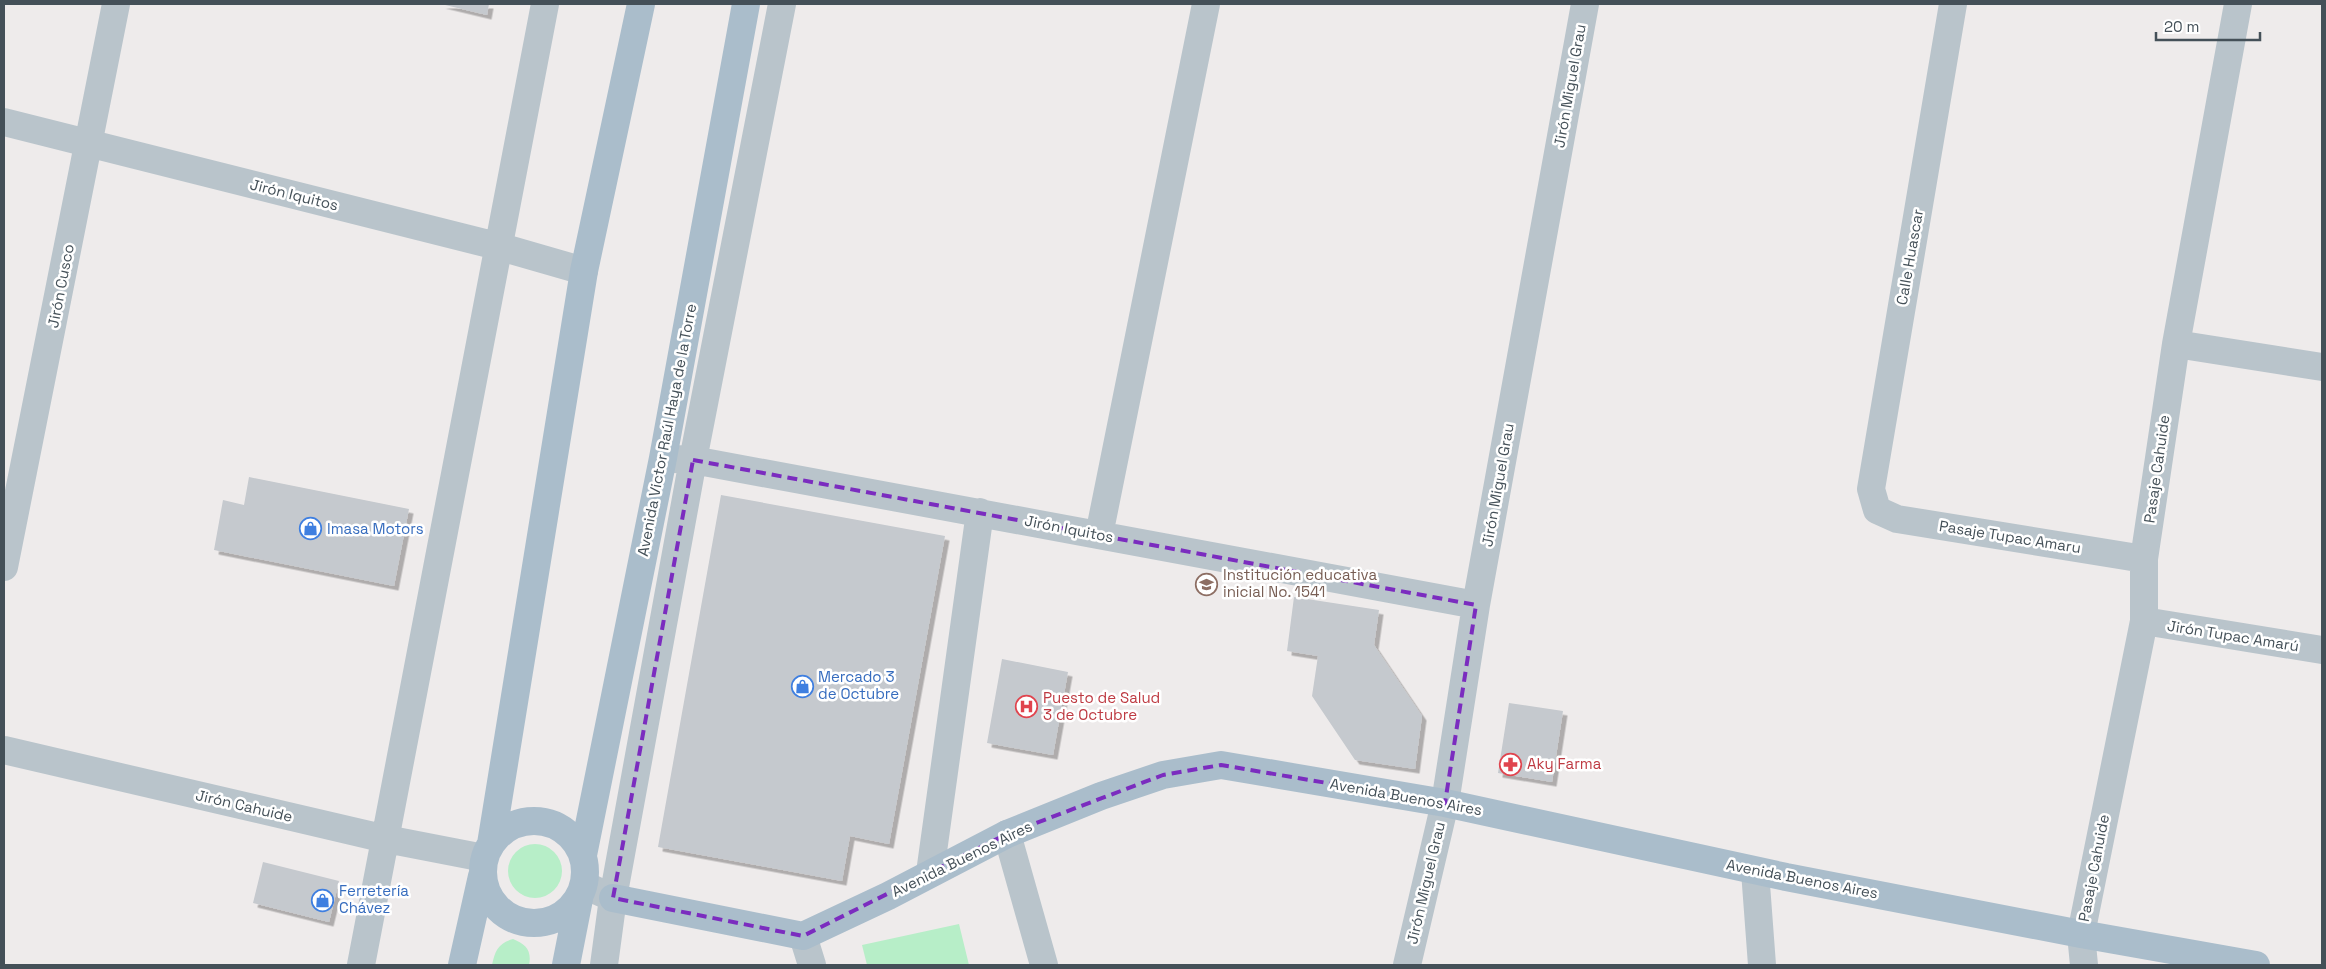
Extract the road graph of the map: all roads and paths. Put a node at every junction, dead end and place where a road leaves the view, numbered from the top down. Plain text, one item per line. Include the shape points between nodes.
1 (116, 4) edge
2 (544, 4) edge
3 (641, 4) edge
4 (746, 4) edge
5 (782, 4) edge
6 (1206, 4) edge
7 (1585, 4) edge
8 (1953, 4) edge
9 (2238, 4) edge
10 (4, 122) edge
11 (90, 143) junction
12 (497, 246) junction
13 (584, 271) junction
14 (2176, 344) junction
15 (2322, 367) edge
16 (663, 458) junction
17 (693, 460) junction
18 (1877, 510) joint
19 (980, 512) junction
20 (1099, 535) junction
21 (2144, 559) junction
22 (4, 567) edge
23 (1476, 605) junction
24 (2144, 621) junction
25 (2322, 650) edge
26 (4, 750) edge
27 (1445, 803) junction
28 (1007, 834) junction
29 (386, 839) junction
30 (583, 855) junction
31 (486, 859) junction
32 (1755, 870) junction
33 (930, 873) junction
34 (581, 892) junction
35 (613, 898) junction
36 (2081, 934) junction
37 (803, 936) junction
38 (361, 965) edge
39 (462, 965) edge
40 (566, 965) edge
41 (604, 965) edge
42 (812, 965) edge
43 (1044, 965) edge
44 (1407, 965) edge
45 (1762, 965) edge
46 (2084, 965) edge
47 (2256, 965) edge

1 - 11 street, Jirón Cusco
2 - 12 street
3 - 13 main road
4 - 16 main road, Avenida Victor Raúl Haya de la Torre
5 - 17 street
6 - 20 street
7 - 23 street, Jirón Miguel Grau
8 - 18 street, Calle Huascar via 1871,489
9 - 14 street, Pasaje Cahuide
10 - 11 street, Jirón Iquitos
11 - 12 street, Jirón Iquitos
11 - 22 street, Jirón Cusco
12 - 13 street, Jirón Iquitos
12 - 29 street
13 - 31 main road
14 - 15 street
14 - 21 street, Pasaje Cahuide
16 - 17 street, Jirón Iquitos
16 - 30 main road, Avenida Victor Raúl Haya de la Torre
17 - 19 street, Jirón Iquitos
17 - 35 street
18 - 21 street, Pasaje Tupac Amaru via 1897,519
19 - 20 street, Jirón Iquitos
19 - 33 street
20 - 23 street, Jirón Iquitos
21 - 24 street, Pasaje Cahuide
23 - 27 street, Jirón Miguel Grau
24 - 25 street, Jirón Tupac Amarú
24 - 36 street, Pasaje Cahuide
26 - 29 street, Jirón Cahuide
27 - 28 main road, Avenida Buenos Aires via 1221,765 1163,775
27 - 32 main road, Avenida Buenos Aires
27 - 44 street, Jirón Miguel Grau
28 - 33 main road, Avenida Buenos Aires
28 - 43 street
29 - 31 street, Jirón Cahuide
29 - 38 street
30 - 31 main road via 575,840 563,829 548,822 532,820 516,823 502,832
30 - 34 main road via 587,874
31 - 34 main road via 488,894 498,909 514,920 532,924 550,922 566,913
31 - 39 main road
32 - 36 main road, Avenida Buenos Aires
32 - 45 street
33 - 37 main road, Avenida Buenos Aires
34 - 35 street
34 - 40 main road
35 - 37 main road
35 - 41 street
36 - 46 street, Pasaje Cahuide
36 - 47 main road, Avenida Buenos Aires
37 - 42 street

